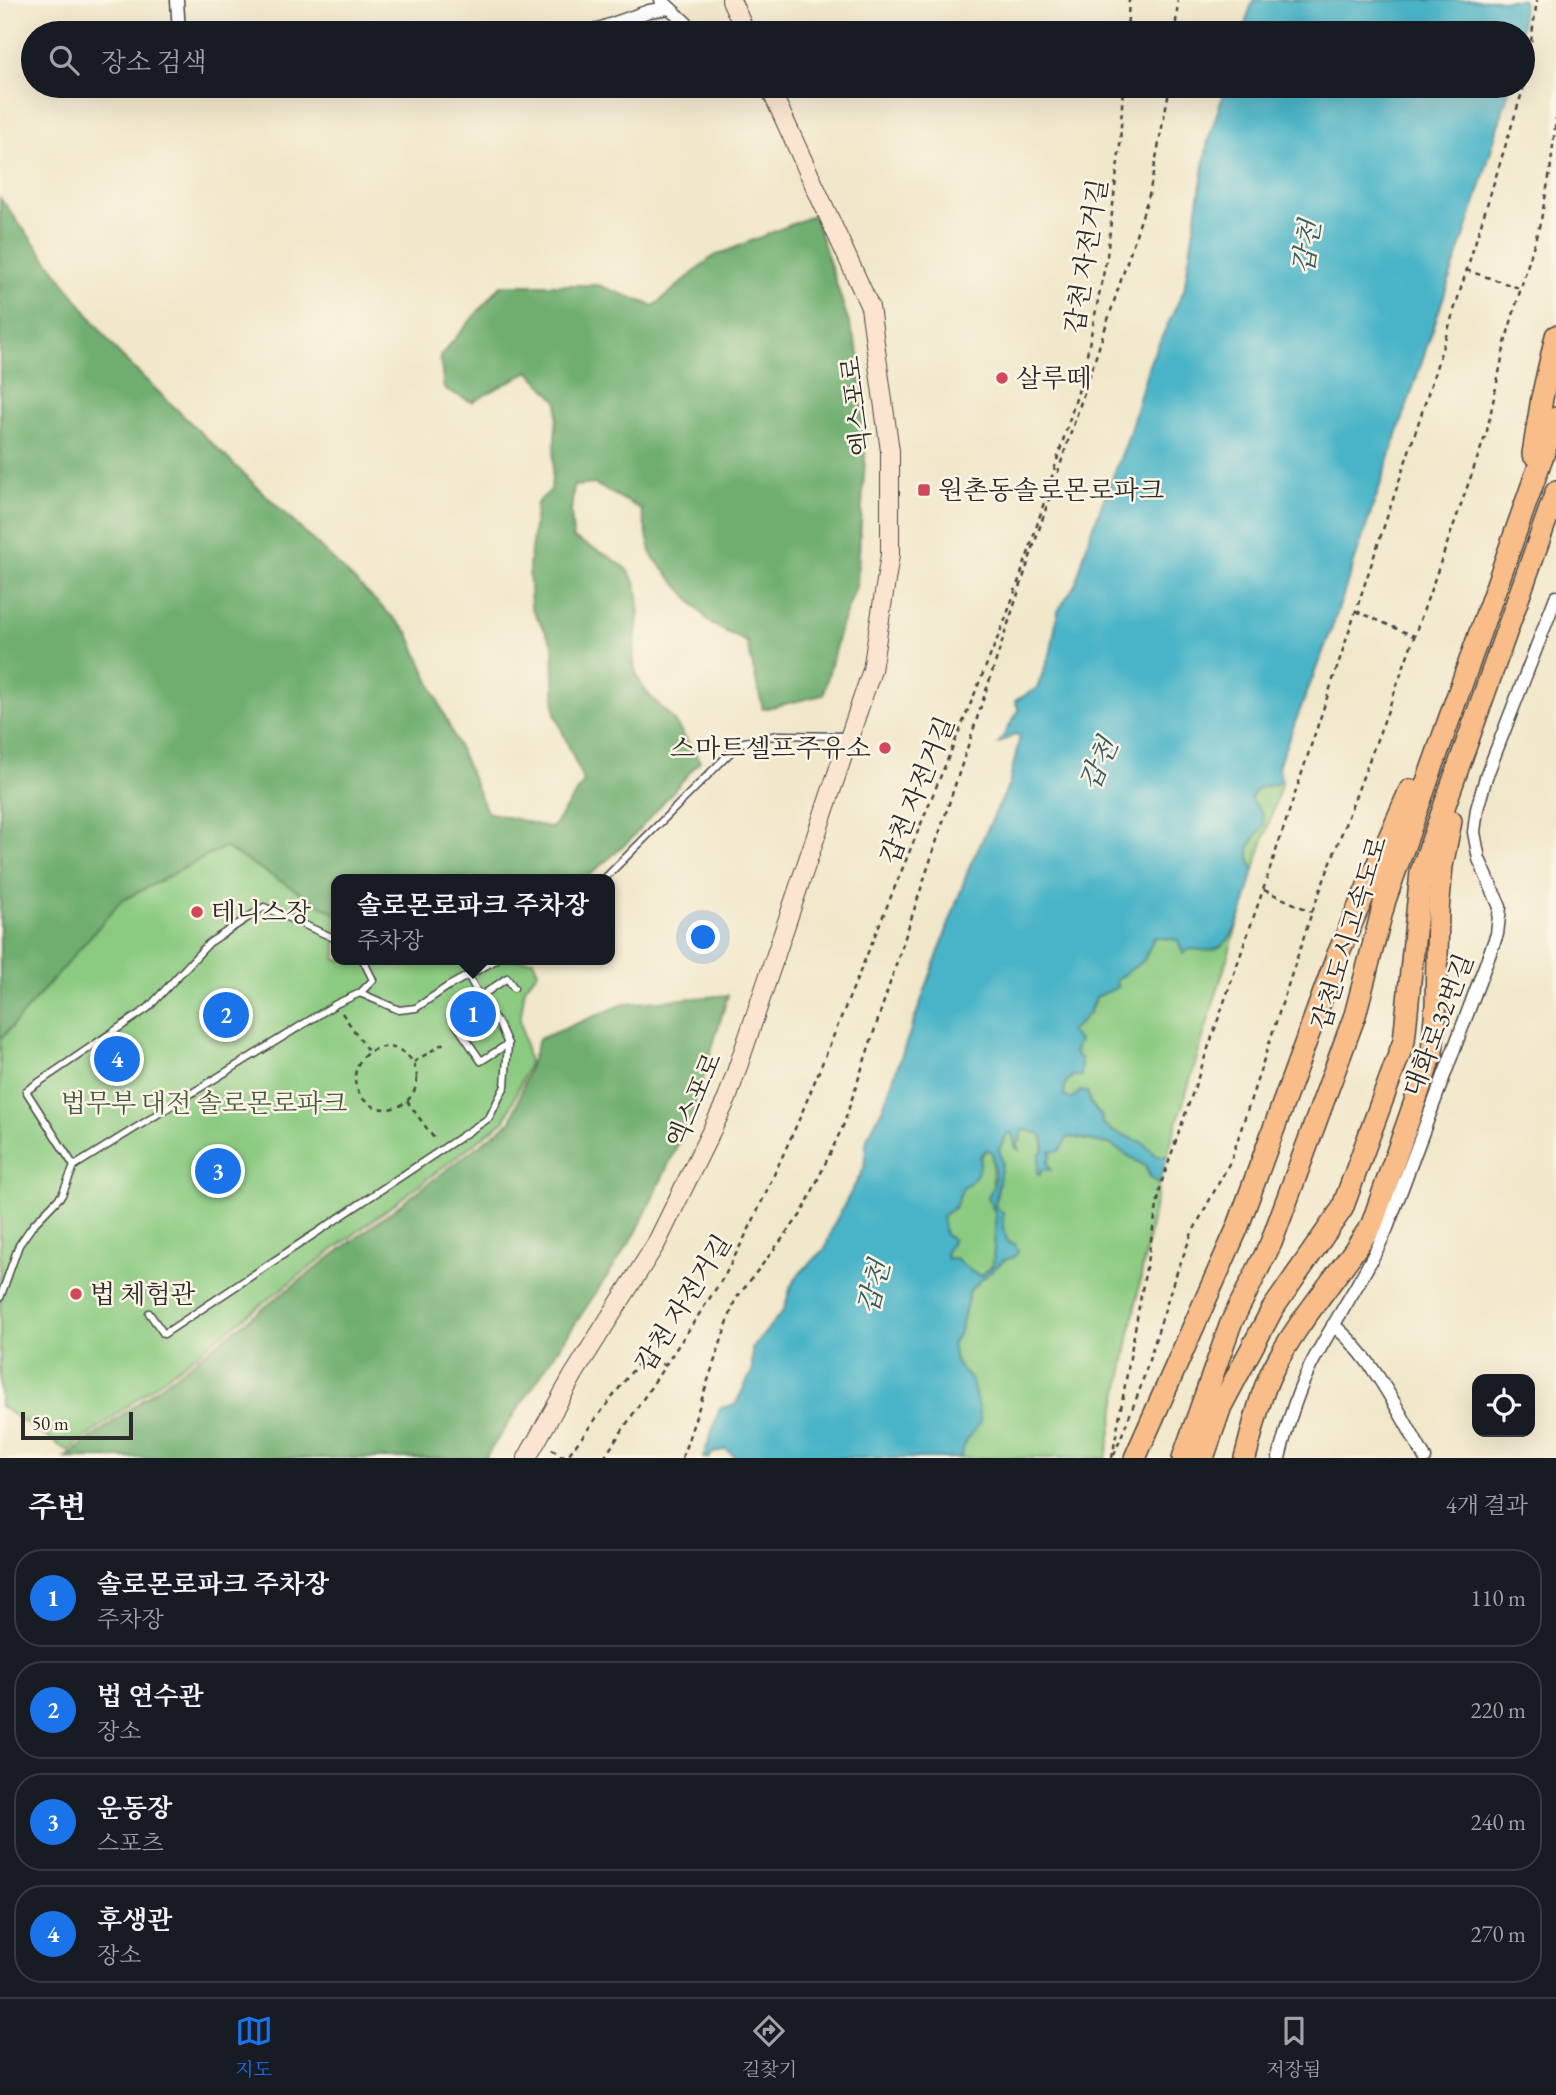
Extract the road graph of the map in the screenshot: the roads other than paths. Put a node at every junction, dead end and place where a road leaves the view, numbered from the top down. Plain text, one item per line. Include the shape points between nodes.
1 (177, 0) edge
2 (731, 0) edge
3 (665, 4) edge
4 (178, 21) edge
5 (621, 21) edge
6 (684, 21) edge
7 (741, 21) edge
8 (774, 98) edge
9 (1556, 336) edge
10 (1556, 418) edge
11 (1556, 492) edge
12 (1526, 502) junction
13 (1552, 509) edge
14 (1556, 597) edge
15 (1479, 631) junction
16 (850, 736) junction
17 (1466, 747) junction
18 (609, 874) edge
19 (331, 936) edge
20 (366, 965) edge
21 (487, 965) edge
22 (468, 975) junction
23 (514, 988) dead end
24 (360, 993) junction
25 (480, 997) junction
26 (508, 1044) junction
27 (74, 1166) junction
28 (0, 1298) edge
29 (149, 1313) dead end
30 (1333, 1325) junction
31 (527, 1458) edge
32 (1135, 1458) edge
33 (1183, 1458) edge
34 (1203, 1458) edge
35 (1245, 1458) edge
36 (1279, 1458) edge
37 (1425, 1458) edge

1 - 4 street
2 - 7 main road
3 - 5 street
3 - 6 street
8 - 16 main road, 엑스포로 via 870,307 890,452 890,555 872,670
9 - 12 highway
10 - 12 highway, 갑천도시고속도로
11 - 13 highway, 갑천도시고속도로
12 - 15 highway, 갑천도시고속도로
13 - 17 highway, 갑천도시고속도로
14 - 30 street, 대화로32번길 via 1477,809 1474,832 1479,859 1500,908 1497,934 1387,1228
15 - 32 highway via 1338,954 1237,1229
15 - 33 highway, 갑천도시고속도로 via 1385,900 1356,1015 1271,1243 1231,1324
16 - 18 lane via 778,735 740,743
16 - 31 main road, 엑스포로 via 727,1099 656,1244
17 - 34 highway, 갑천도시고속도로 via 1421,872 1404,1041 1373,1126 1342,1209 1272,1311 1221,1406
17 - 35 highway via 1442,866 1432,1053 1372,1224 1292,1335 1271,1373
19 - 27 lane via 264,906 209,943 148,1008 26,1091
20 - 24 lane via 373,980
21 - 22 lane
22 - 24 lane via 416,1008 398,1010
22 - 25 lane
23 - 25 lane via 507,978
24 - 27 lane
25 - 26 lane
25 - 26 lane via 451,1017 481,1061
26 - 29 lane via 505,1086 489,1118 164,1334
27 - 28 lane via 62,1195 19,1245
30 - 36 street, 대화로32번길 via 1307,1373
30 - 37 street via 1366,1362

